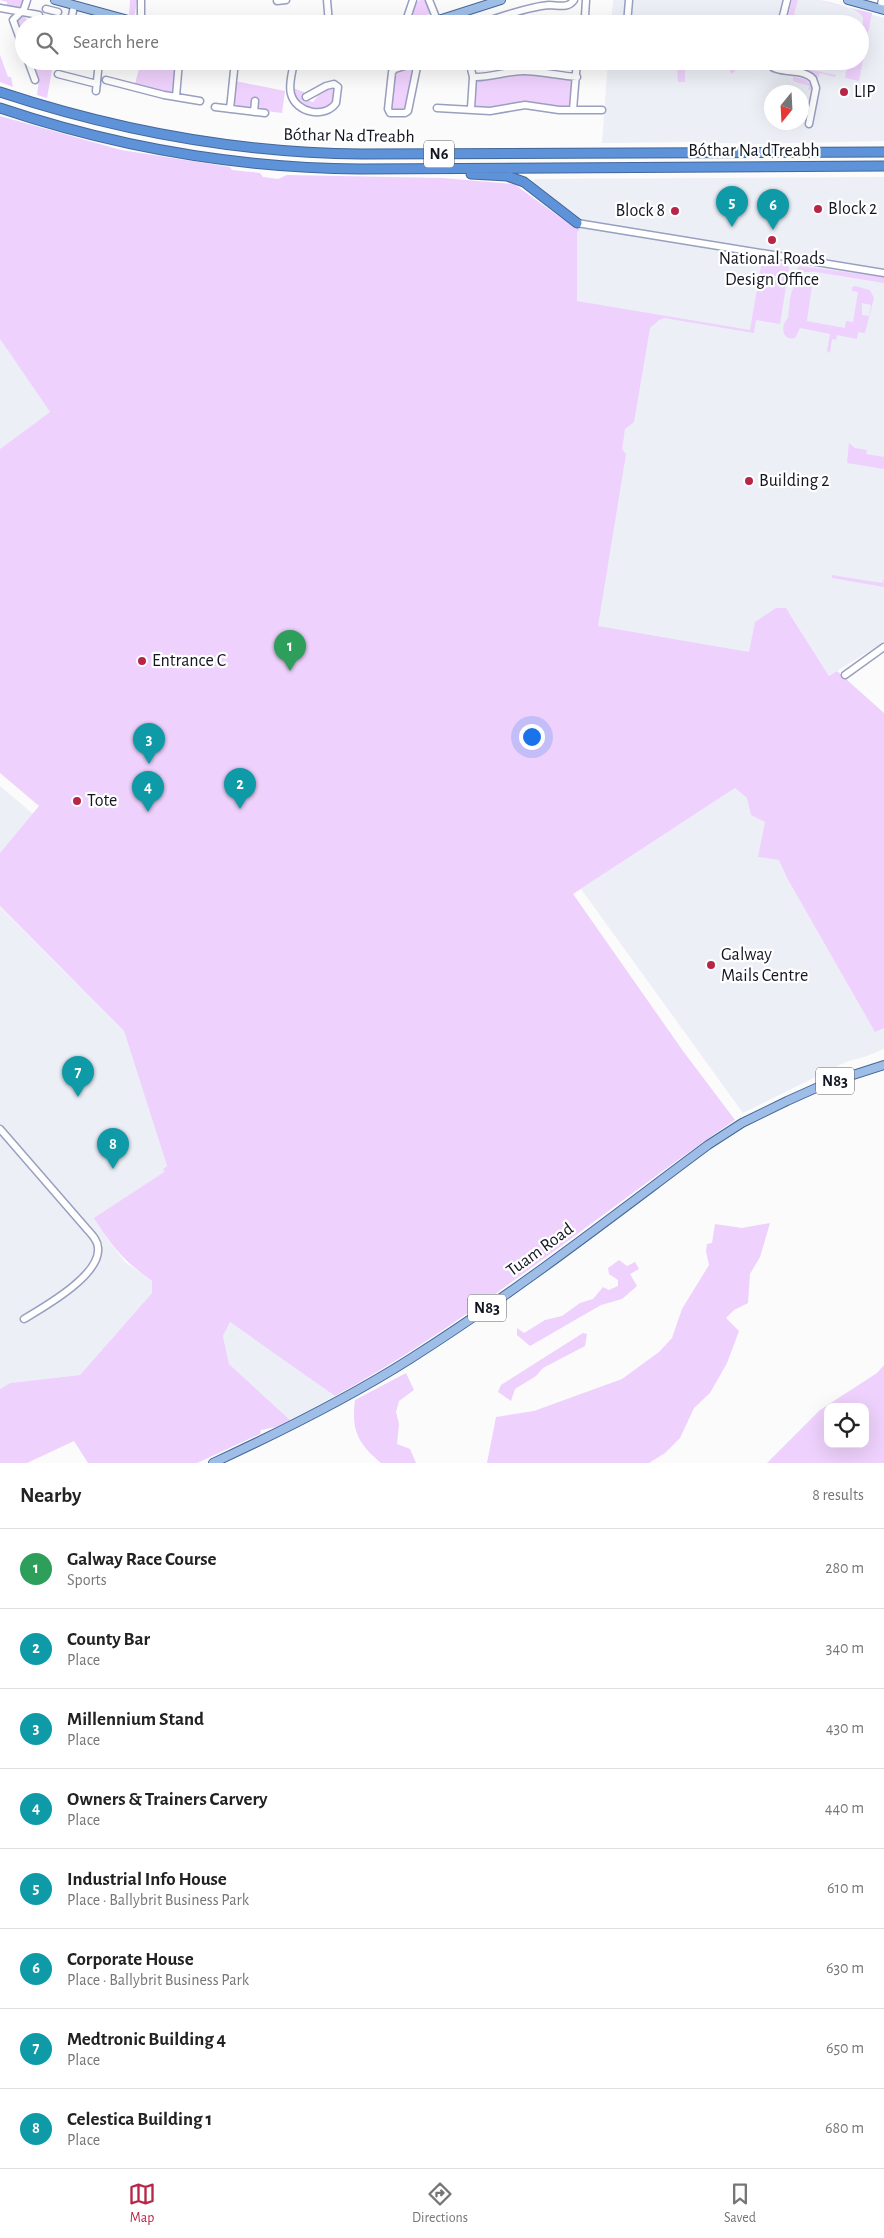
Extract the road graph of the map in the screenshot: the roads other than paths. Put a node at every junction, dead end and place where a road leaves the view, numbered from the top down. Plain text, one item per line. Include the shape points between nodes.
1 (27, 0) edge
2 (55, 0) edge
3 (141, 0) edge
4 (286, 0) edge
5 (327, 0) edge
6 (413, 0) edge
7 (429, 0) edge
8 (502, 0) edge
9 (630, 0) edge
10 (787, 0) edge
11 (848, 0) edge
12 (882, 0) edge
13 (277, 1) edge
14 (573, 1) edge
15 (586, 1) edge
16 (74, 6) junction
17 (0, 8) edge
18 (52, 10) dead end
19 (882, 10) edge
20 (21, 12) junction
21 (18, 15) edge
22 (38, 15) dead end
23 (72, 15) edge
24 (108, 15) edge
25 (142, 15) edge
26 (328, 15) edge
27 (408, 15) edge
28 (437, 15) edge
29 (458, 15) edge
30 (510, 15) edge
31 (585, 15) edge
32 (628, 15) edge
33 (783, 15) edge
34 (31, 70) edge
35 (98, 70) edge
36 (178, 70) edge
37 (234, 70) edge
38 (293, 70) edge
39 (397, 70) edge
40 (417, 70) edge
41 (471, 70) edge
42 (577, 70) edge
43 (782, 70) edge
44 (58, 74) dead end
45 (577, 76) junction
46 (473, 77) junction
47 (35, 80) dead end
48 (106, 80) dead end
49 (0, 92) edge
50 (176, 97) junction
51 (306, 97) dead end
52 (255, 101) dead end
53 (200, 102) dead end
54 (215, 106) dead end
55 (0, 108) edge
56 (437, 108) dead end
57 (471, 108) junction
58 (230, 109) junction
59 (573, 110) junction
60 (602, 110) dead end
61 (254, 112) junction
62 (265, 113) dead end
63 (809, 124) dead end
64 (884, 146) edge
65 (811, 152) junction
66 (884, 152) edge
67 (884, 166) edge
68 (436, 168) junction
69 (577, 223) joint
70 (884, 273) edge
71 (884, 647) edge
72 (845, 675) dead end
73 (884, 1065) edge
74 (0, 1129) edge
75 (24, 1319) dead end
76 (213, 1463) edge

1 - 20 street
2 - 16 main road
2 - 18 street
3 - 25 street
4 - 13 street
5 - 26 street
6 - 27 street
7 - 28 street
8 - 29 main road
9 - 32 street
10 - 33 street
11 - 19 main road
12 - 19 street
14 - 15 street
14 - 30 street via 566,6 539,7
15 - 31 street
16 - 23 street
16 - 24 main road
17 - 20 street
20 - 21 street
20 - 22 street
34 - 47 street
35 - 44 street via 96,88
36 - 50 street
37 - 58 street
38 - 51 street via 290,92 294,101 314,112 330,109 336,103 338,87 329,84
39 - 40 street via 392,72 388,109 390,113 405,114
41 - 46 street
42 - 45 street
43 - 63 street via 813,79 816,88
45 - 46 street via 523,71
45 - 59 street
46 - 57 street
48 - 50 street
49 - 65 highway, Bóthar Na dTreabh / N6 via 129,129 266,150 362,154
50 - 53 street
52 - 61 street
54 - 58 street
55 - 68 highway, Bóthar Na dTreabh / N6 via 98,137 226,160 329,168
56 - 57 street
57 - 59 street via 490,111 525,105
58 - 61 street
59 - 60 street
61 - 62 street
64 - 65 highway, N6
65 - 66 highway, Bóthar Na dTreabh / N6
67 - 68 highway, Bóthar Na dTreabh / N6
68 - 69 highway via 457,174 517,178
69 - 70 street
71 - 72 street
73 - 76 main road, Tuam Road / N83 via 825,1084 742,1123 494,1303 409,1360 311,1416
74 - 75 street via 98,1245 97,1259 92,1268 67,1290

